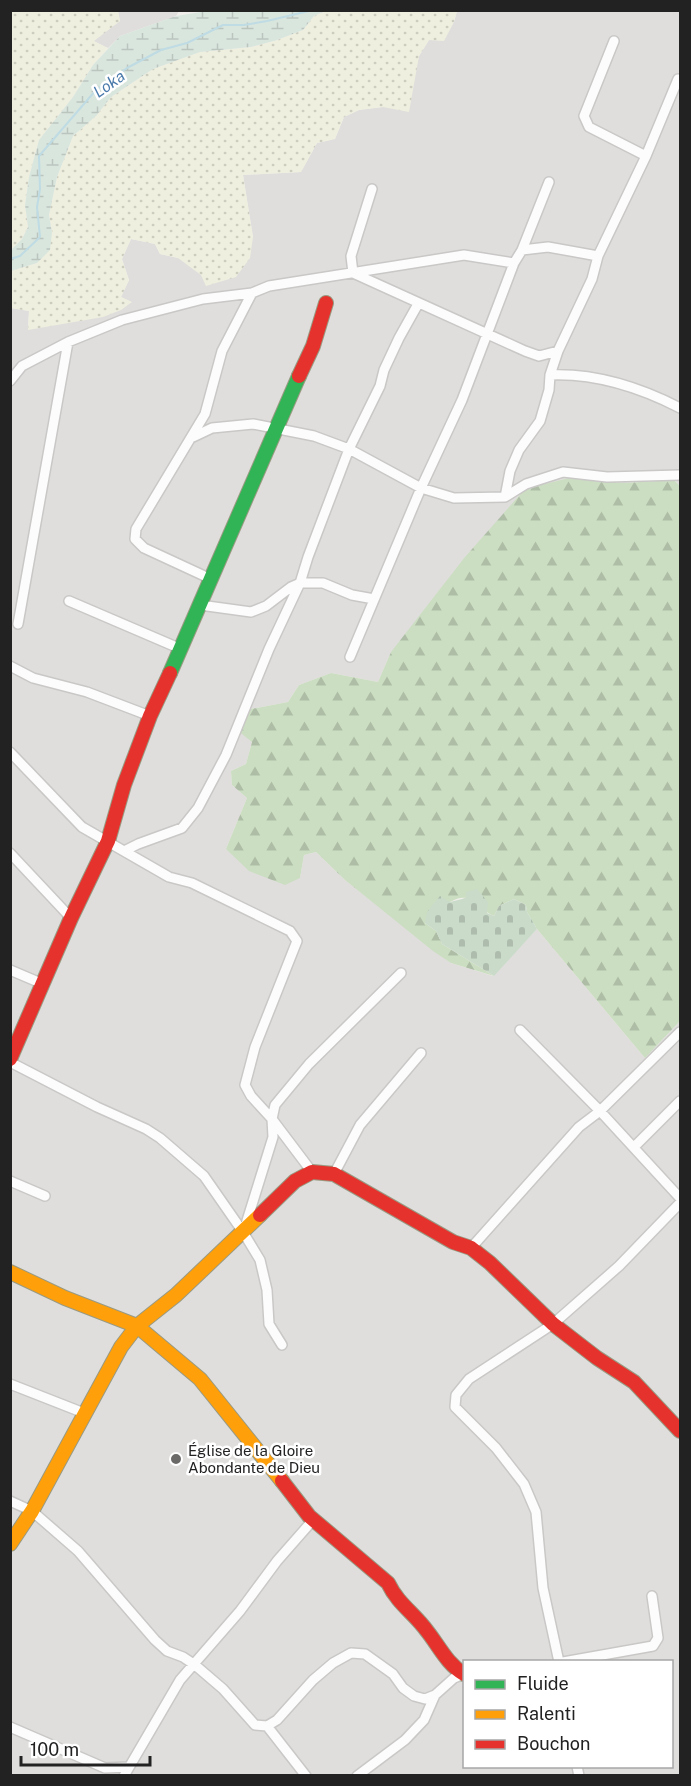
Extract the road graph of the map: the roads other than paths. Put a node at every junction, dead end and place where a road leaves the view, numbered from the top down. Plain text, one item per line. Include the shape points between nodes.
1 (614, 41) dead end
2 (678, 79) dead end
3 (646, 156) junction
4 (549, 182) dead end
5 (372, 189) dead end
6 (522, 250) junction
7 (598, 256) junction
8 (514, 262) junction
9 (353, 273) junction
10 (252, 293) junction
11 (326, 303) dead end
12 (418, 304) junction
13 (487, 333) junction
14 (68, 342) junction
15 (558, 351) junction
16 (550, 375) junction
17 (10, 381) edge
18 (681, 408) edge
19 (275, 427) junction
20 (193, 437) junction
21 (349, 449) junction
22 (681, 475) edge
23 (422, 488) junction
24 (505, 497) junction
25 (211, 579) junction
26 (300, 583) junction
27 (374, 600) junction
28 (69, 601) dead end
29 (200, 605) junction
30 (18, 624) dead end
31 (181, 649) junction
32 (350, 657) dead end
33 (10, 666) edge
34 (150, 716) junction
35 (10, 752) edge
36 (108, 841) junction
37 (124, 851) junction
38 (10, 853) edge
39 (71, 918) junction
40 (10, 970) edge
41 (400, 973) dead end
42 (43, 984) junction
43 (520, 1030) dead end
44 (681, 1032) edge
45 (421, 1053) dead end
46 (10, 1061) edge
47 (681, 1101) edge
48 (600, 1111) junction
49 (272, 1119) junction
50 (634, 1147) junction
51 (312, 1172) junction
52 (334, 1174) junction
53 (10, 1181) edge
54 (45, 1196) dead end
55 (681, 1198) edge
56 (681, 1203) edge
57 (243, 1232) junction
58 (471, 1248) junction
59 (10, 1272) edge
60 (553, 1324) junction
61 (137, 1326) junction
62 (282, 1345) dead end
63 (10, 1384) edge
64 (84, 1413) junction
65 (681, 1431) edge
66 (10, 1501) edge
67 (32, 1511) junction
68 (313, 1520) junction
69 (10, 1544) edge
70 (652, 1596) dead end
71 (561, 1660) edge
72 (572, 1660) edge
73 (195, 1665) junction
74 (463, 1673) edge
75 (463, 1675) edge
76 (435, 1695) junction
77 (267, 1726) junction
78 (10, 1727) edge
79 (126, 1772) edge
80 (306, 1776) edge
81 (357, 1776) edge

1 - 3 street via 584,116 589,127
2 - 3 street
3 - 7 street
4 - 6 street
5 - 9 street via 351,256
6 - 7 street via 548,247
6 - 8 street
7 - 15 street via 592,279
8 - 9 street via 464,255
8 - 13 street
9 - 10 street via 268,286
9 - 12 street
10 - 14 street via 203,299 122,320
10 - 20 street via 222,351 205,414
11 - 19 street via 313,346
12 - 13 street
12 - 21 street
13 - 15 street via 539,356
13 - 23 street
14 - 17 street via 22,366
14 - 30 street
15 - 16 street
16 - 18 street via 573,374 604,380 649,392
16 - 24 street via 540,420 519,450
19 - 20 street via 253,423 212,428
19 - 21 street
19 - 25 street
20 - 25 street via 136,529 135,539 144,548
21 - 23 street
21 - 26 street
22 - 24 street via 607,477 563,472 526,484
23 - 24 street via 454,498
23 - 27 street
25 - 29 street
26 - 27 street via 324,583
26 - 29 street via 252,612
26 - 37 street via 226,755 198,808 182,828
27 - 32 street
28 - 31 street
29 - 31 street
31 - 34 street
33 - 34 street via 33,678 87,692
34 - 36 street
35 - 36 street via 82,827
36 - 37 street
36 - 39 street
37 - 49 street via 169,877 192,883 290,931 297,941 255,1047 245,1085
38 - 39 street
39 - 42 street
40 - 42 street
41 - 49 street via 309,1064 275,1105
42 - 46 street
43 - 48 street
44 - 48 street
45 - 52 street via 360,1125
46 - 57 street via 160,1138 204,1176
47 - 50 street
48 - 50 street
48 - 58 street via 579,1127
49 - 51 street
49 - 57 street via 273,1137
50 - 55 street
51 - 52 street
51 - 57 street via 296,1181
52 - 58 street via 453,1242
53 - 54 street
56 - 60 street via 619,1266
57 - 61 street
57 - 62 street via 260,1260 269,1324
58 - 60 street
59 - 61 street
60 - 65 street via 634,1382
60 - 71 street via 469,1379 456,1395 455,1407 496,1448 524,1484 536,1512 543,1588
61 - 64 street via 120,1347
61 - 68 street via 200,1379
63 - 64 street
64 - 67 street
66 - 67 street
67 - 69 street
67 - 73 street via 78,1551 155,1640
68 - 73 street
68 - 74 street via 388,1583 395,1598 426,1629 453,1668
70 - 72 street via 658,1638 653,1646
73 - 77 street via 255,1725
73 - 79 street via 180,1680
75 - 76 street
76 - 77 street via 425,1699 414,1696 370,1657 351,1653 313,1680
76 - 81 street via 424,1720 405,1740
77 - 80 street
78 - 79 street via 105,1768

